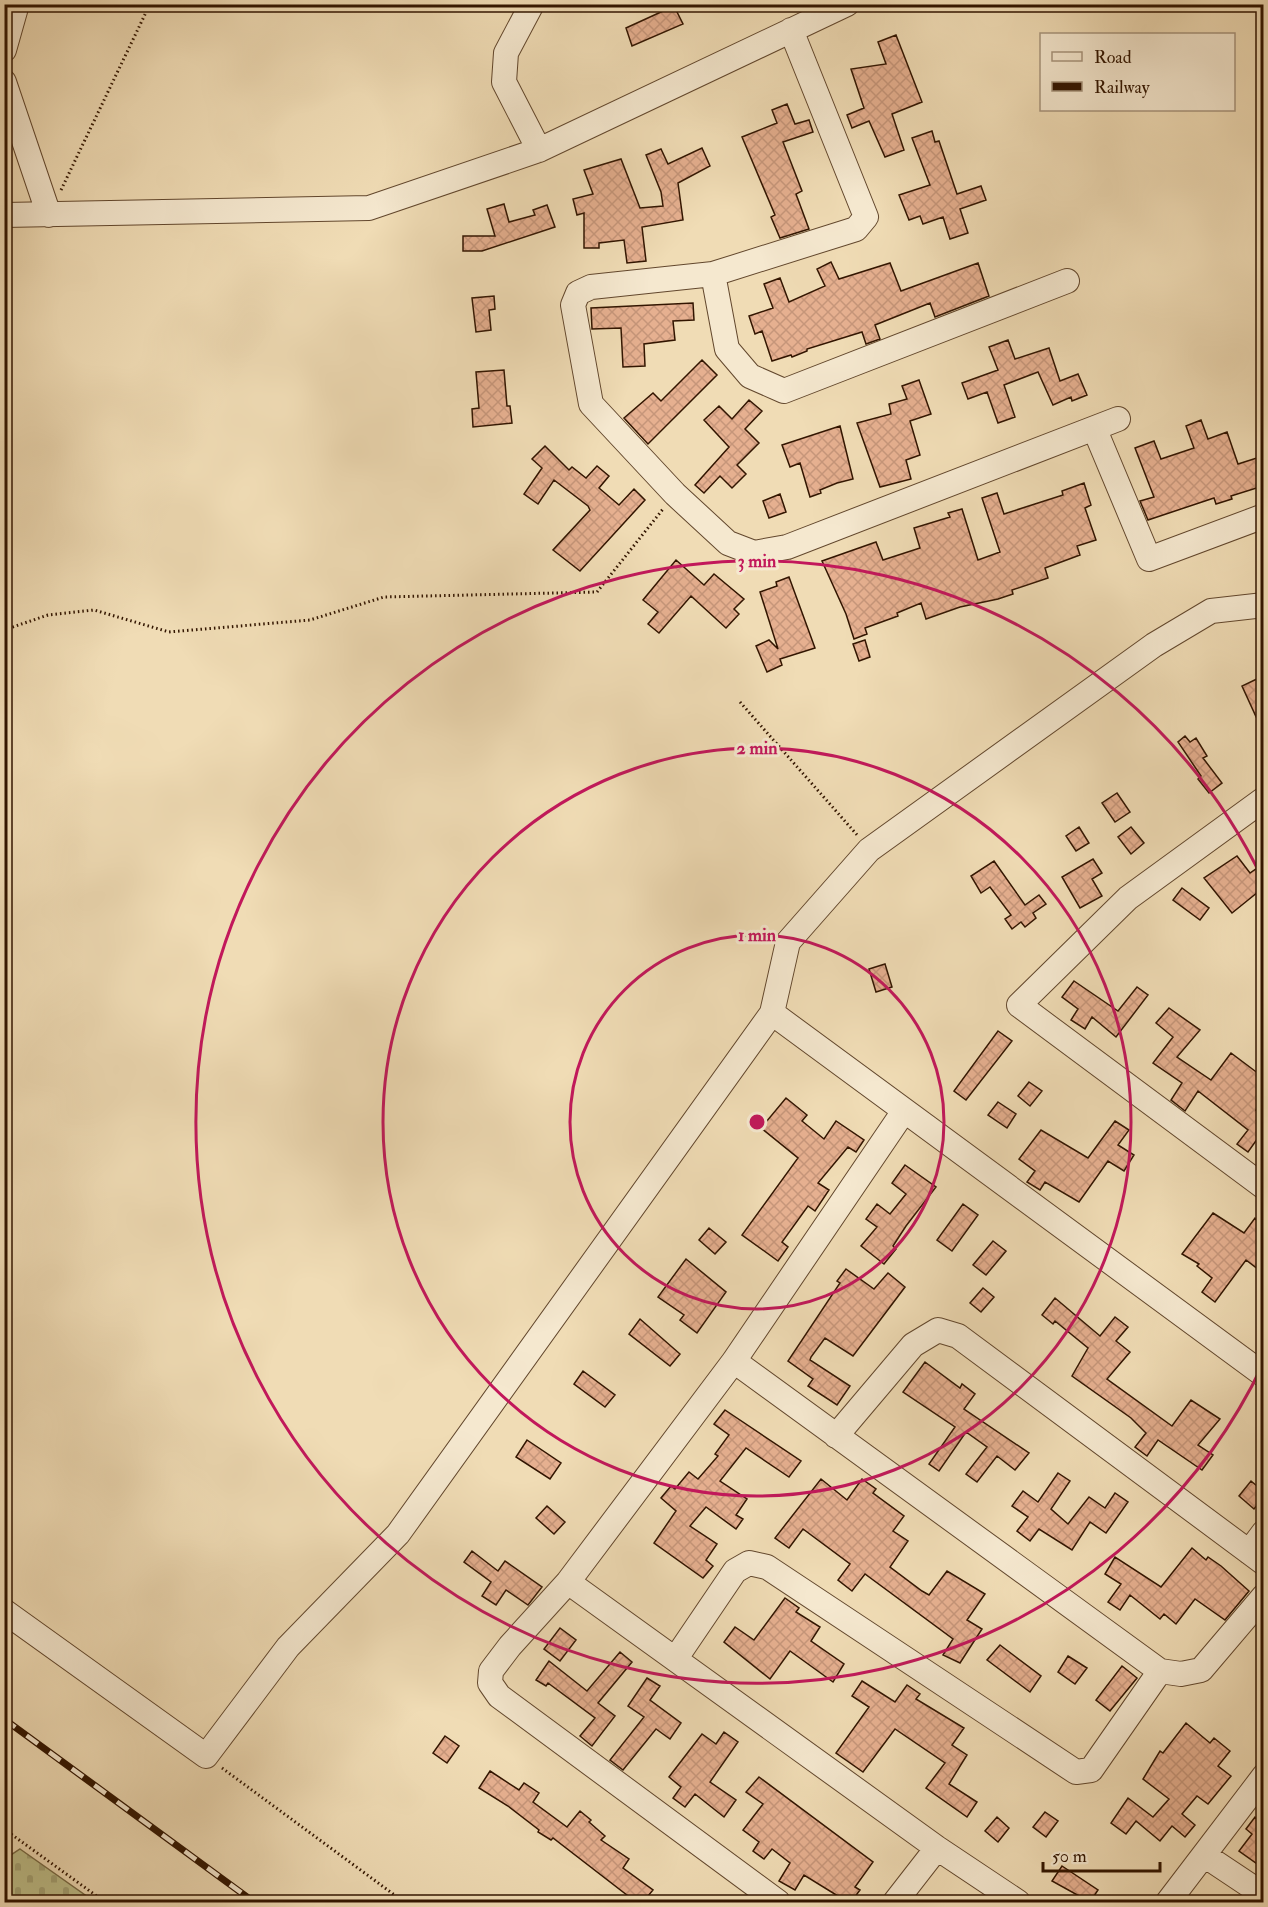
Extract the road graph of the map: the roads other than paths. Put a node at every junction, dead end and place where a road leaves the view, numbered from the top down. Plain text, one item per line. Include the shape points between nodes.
1 (17, 4) edge
2 (532, 4) edge
3 (847, 4) edge
4 (791, 30) junction
5 (4, 50) edge
6 (4, 82) edge
7 (539, 150) junction
8 (4, 215) edge
9 (49, 215) junction
10 (714, 274) junction
11 (1067, 281) dead end
12 (1118, 419) dead end
13 (1095, 430) junction
14 (1263, 516) edge
15 (1263, 605) edge
16 (1263, 799) edge
17 (772, 1013) junction
18 (904, 1111) junction
19 (1263, 1187) edge
20 (734, 1361) junction
21 (1263, 1375) edge
22 (836, 1436) junction
23 (1263, 1532) edge
24 (1256, 1557) edge
25 (568, 1582) junction
26 (1263, 1596) edge
27 (4, 1611) edge
28 (676, 1658) junction
29 (1160, 1671) junction
30 (1263, 1776) edge
31 (937, 1848) junction
32 (1204, 1855) junction
33 (1263, 1895) edge
34 (778, 1902) edge
35 (895, 1902) edge
36 (1018, 1902) edge
37 (1168, 1902) edge

1 - 5 street
2 - 7 street via 506,53 504,82
3 - 4 street
4 - 7 street
4 - 10 street via 866,217 856,229
6 - 9 street
7 - 9 street via 369,208
8 - 9 street
10 - 11 street via 727,349 750,376 784,391
10 - 13 street via 591,287 578,293 573,305 591,404 675,495 728,543 754,554 787,547
12 - 13 street
13 - 14 street via 1149,559
15 - 17 street via 1211,611 1154,645 869,850 788,942
16 - 19 street via 1128,898 1019,1005
17 - 18 street
17 - 27 street via 398,1534 288,1647 206,1756
18 - 20 street
18 - 21 street
20 - 22 street
20 - 25 street
22 - 24 street via 913,1345 938,1330 958,1336
22 - 29 street
23 - 24 street
25 - 28 street
25 - 34 street via 510,1646 491,1671 490,1683 499,1696
26 - 29 street via 1201,1670 1181,1674
28 - 29 street via 735,1571 749,1563 767,1567 1076,1772 1084,1773 1091,1770
28 - 31 street
30 - 32 street
31 - 35 street
31 - 36 street
32 - 33 street
32 - 37 street

